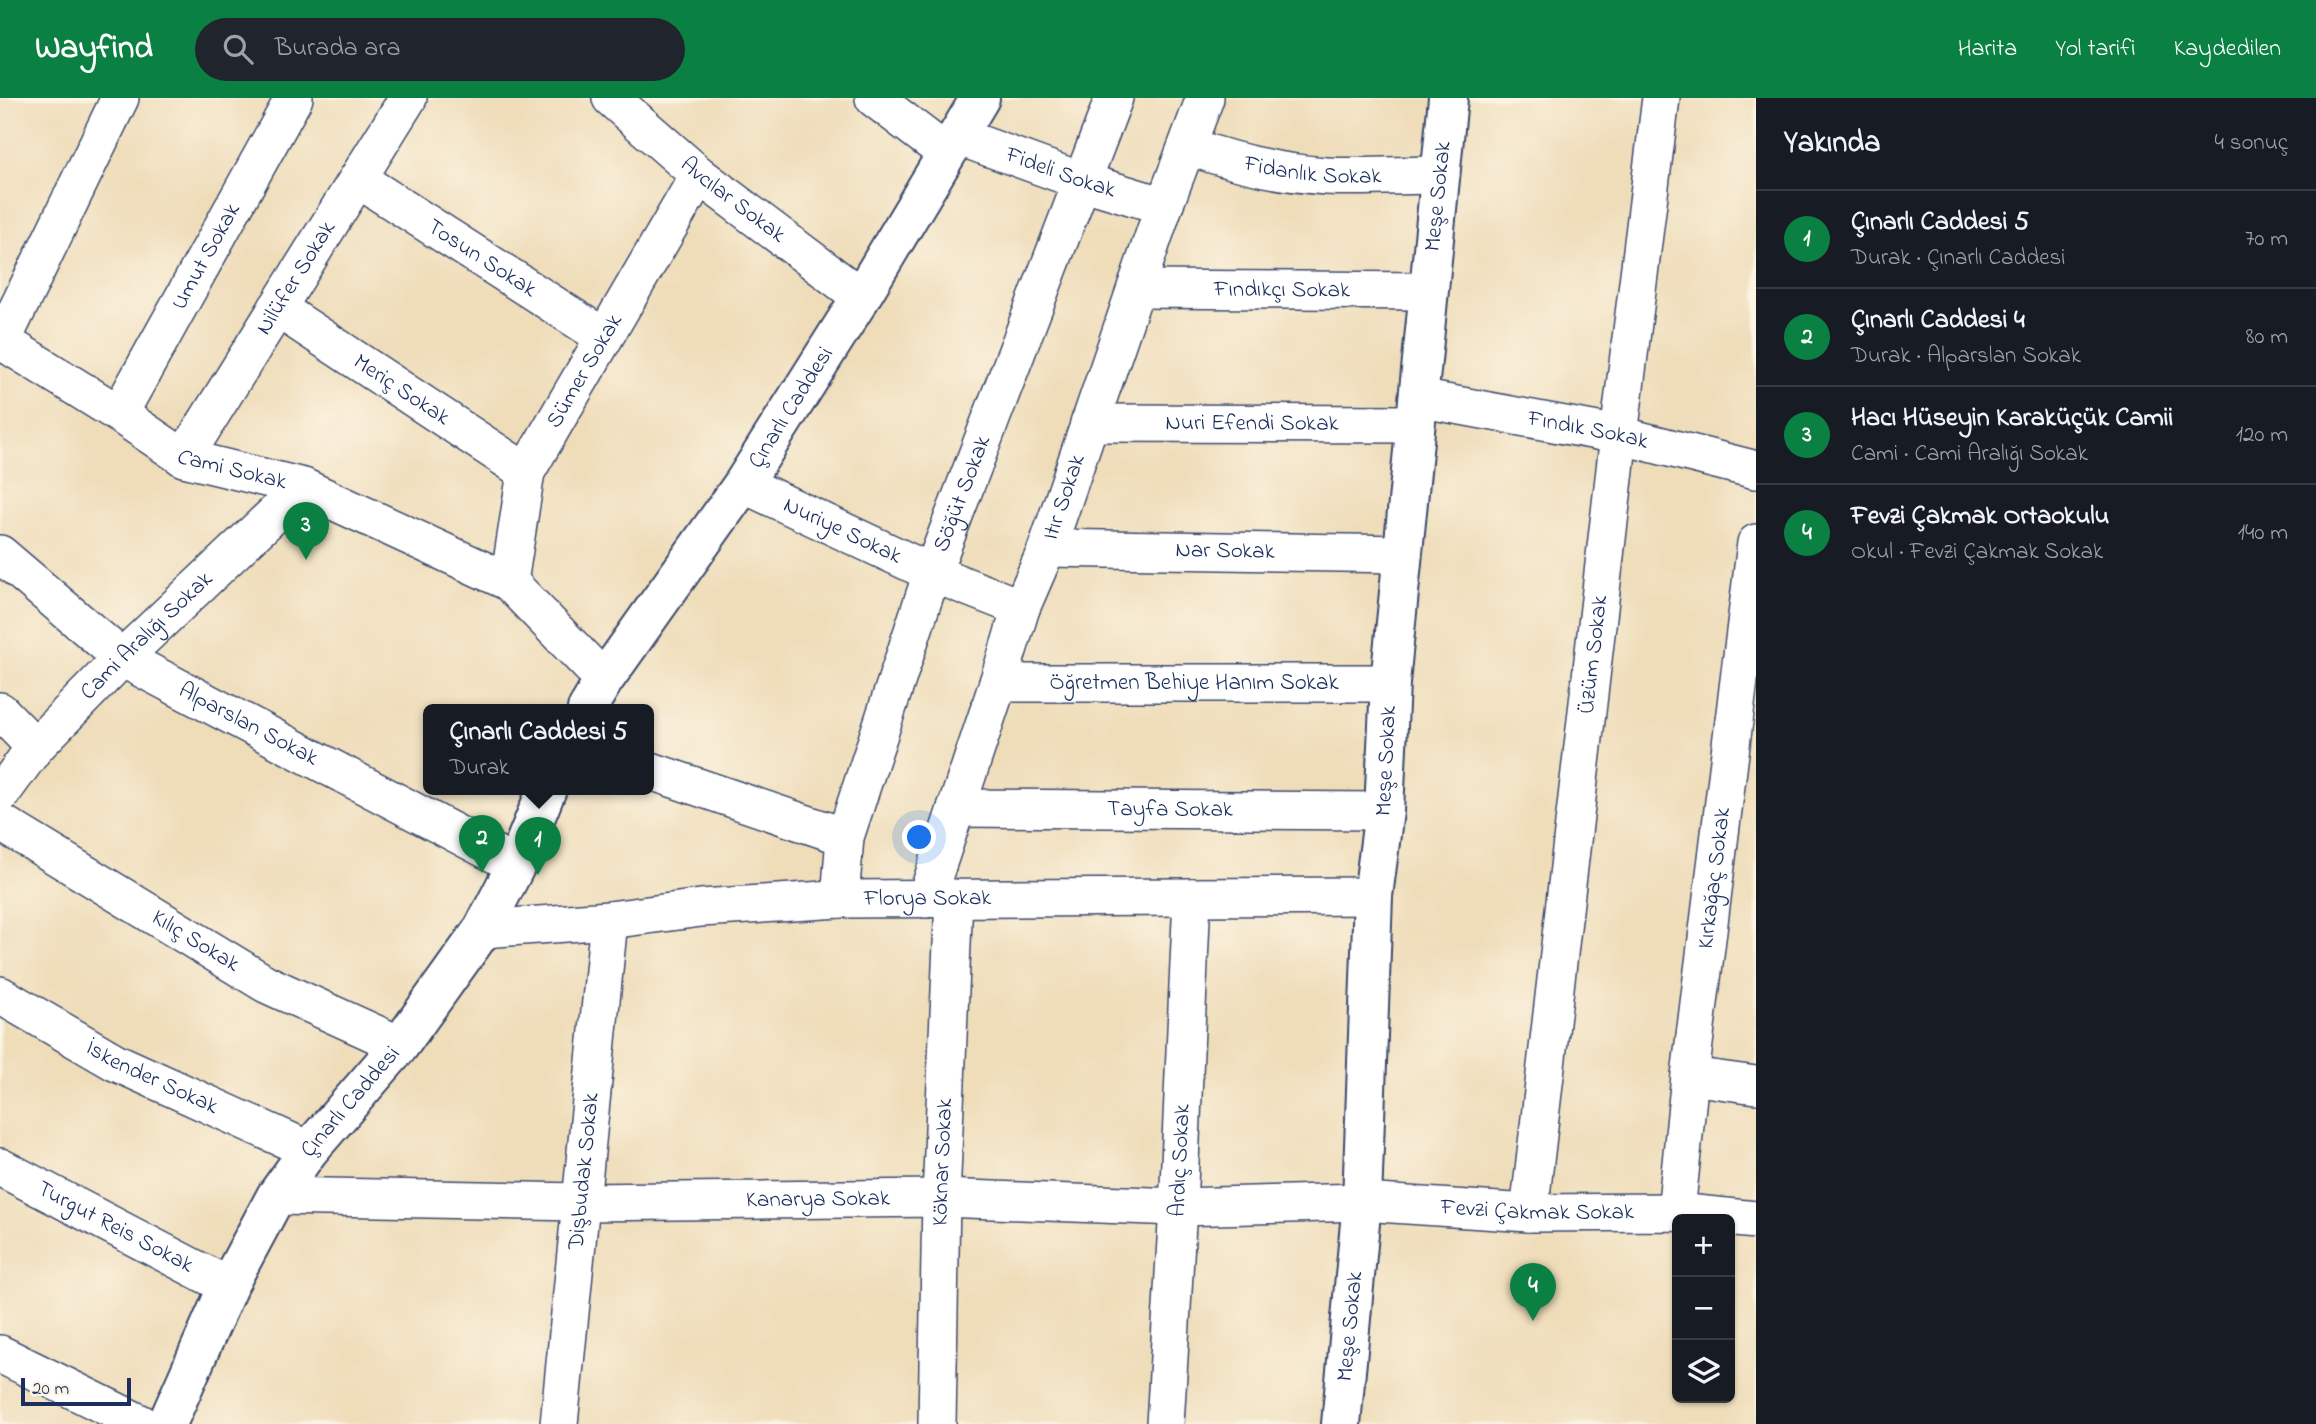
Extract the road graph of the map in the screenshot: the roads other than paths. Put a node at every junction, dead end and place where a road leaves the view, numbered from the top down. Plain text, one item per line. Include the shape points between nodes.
1 (120, 98) edge
2 (294, 98) edge
3 (408, 98) edge
4 (611, 98) edge
5 (874, 98) edge
6 (980, 98) edge
7 (1114, 98) edge
8 (1205, 98) edge
9 (1448, 98) edge
10 (1661, 98) edge
11 (952, 145) junction
12 (1188, 146) junction
13 (699, 175) junction
14 (1441, 175) junction
15 (358, 179) junction
16 (1081, 181) junction
17 (1164, 206) junction
18 (1137, 289) junction
19 (1429, 291) junction
20 (861, 296) junction
21 (277, 308) junction
22 (604, 337) junction
23 (1, 341) edge
24 (1417, 411) junction
25 (119, 414) junction
26 (1089, 423) junction
27 (1619, 435) junction
28 (184, 458) junction
29 (1756, 470) edge
30 (526, 472) junction
31 (743, 484) junction
32 (303, 487) junction
33 (1756, 543) edge
34 (1047, 548) junction
35 (0, 554) edge
36 (1403, 554) junction
37 (932, 573) junction
38 (509, 582) junction
39 (1021, 608) junction
40 (122, 658) junction
41 (998, 683) junction
42 (1390, 683) junction
43 (596, 694) edge
44 (0, 711) edge
45 (35, 747) junction
46 (654, 772) edge
47 (0, 795) edge
48 (545, 795) edge
49 (956, 808) junction
50 (1384, 811) junction
51 (0, 822) edge
52 (845, 837) junction
53 (516, 865) junction
54 (1373, 896) junction
55 (1192, 897) junction
56 (840, 898) junction
57 (940, 898) junction
58 (609, 920) junction
59 (483, 929) junction
60 (0, 995) edge
61 (400, 1045) junction
62 (1690, 1076) junction
63 (1756, 1084) edge
64 (309, 1150) junction
65 (0, 1167) edge
66 (276, 1196) junction
67 (940, 1198) junction
68 (581, 1202) junction
69 (1362, 1202) junction
70 (1178, 1207) junction
71 (1676, 1212) junction
72 (1529, 1213) junction
73 (1756, 1220) edge
74 (229, 1286) junction
75 (0, 1354) edge
76 (142, 1424) edge
77 (167, 1424) edge
78 (559, 1424) edge
79 (937, 1424) edge
80 (1165, 1424) edge
81 (1341, 1424) edge

1 - 23 street
2 - 25 street, Umut Sokak
3 - 15 street, Nilüfer Sokak
4 - 13 street, Avcılar Sokak
5 - 11 street, Fideli Sokak
6 - 11 street, Çınarlı Caddesi
7 - 16 street, Söğüt Sokak
8 - 12 street, Itır Sokak
9 - 14 street, Meşe Sokak
10 - 27 street, Üzüm Sokak
11 - 16 street, Fideli Sokak
11 - 20 street, Çınarlı Caddesi
12 - 14 street, Fidanlık Sokak via 1220,158 1326,176
12 - 17 street, Itır Sokak
13 - 20 street, Avcılar Sokak
13 - 22 street, Sümer Sokak
14 - 19 street, Meşe Sokak
15 - 21 street, Nilüfer Sokak
15 - 22 street, Tosun Sokak
16 - 17 street, Fideli Sokak
16 - 37 street, Söğüt Sokak
17 - 18 street, Itır Sokak
18 - 19 street, Fındıkçı Sokak
18 - 26 street, Itır Sokak
19 - 24 street, Meşe Sokak
20 - 31 street, Çınarlı Caddesi
21 - 28 street, Nilüfer Sokak
21 - 30 street, Meriç Sokak
22 - 30 street, Sümer Sokak
23 - 25 street, Cami Sokak
24 - 26 street, Nuri Efendi Sokak
24 - 27 street, Fındık Sokak
24 - 36 street, Meşe Sokak
25 - 28 street, Cami Sokak
26 - 34 street, Itır Sokak
27 - 29 street, Fındık Sokak
27 - 72 street, Üzüm Sokak
28 - 32 street, Cami Sokak
30 - 38 street, Sümer Sokak
31 - 37 street, Nuriye Sokak
31 - 43 street, Çınarlı Caddesi
32 - 38 street, Cami Sokak
32 - 40 street, Cami Aralığı Sokak
33 - 62 street, Kırkağaç Sokak
34 - 36 street, Nar Sokak
34 - 39 street, Itır Sokak
35 - 40 street, Alparslan Sokak
36 - 42 street, Meşe Sokak
37 - 39 street, Nuriye Sokak
37 - 52 street, Söğüt Sokak
38 - 43 street, Cami Sokak
39 - 41 street, Itır Sokak
40 - 45 street, Cami Aralığı Sokak
40 - 53 street, Alparslan Sokak
41 - 42 street, Öğretmen Behiye Hanım Sokak
41 - 49 street, Itır Sokak
42 - 50 street, Meşe Sokak
44 - 45 street
45 - 47 street, Cami Aralığı Sokak
46 - 52 street
48 - 53 street, Çınarlı Caddesi
49 - 50 street, Tayfa Sokak
49 - 57 street, Itır Sokak
50 - 54 street, Meşe Sokak
51 - 61 street, Kılıç Sokak via 266,984
52 - 56 street, Söğüt Sokak
53 - 59 street, Çınarlı Caddesi
54 - 55 street, Florya Sokak
54 - 69 street, Meşe Sokak
55 - 57 street, Florya Sokak
55 - 70 street, Ardıç Sokak
56 - 57 street, Florya Sokak
56 - 58 street, Florya Sokak
57 - 67 street, Köknar Sokak
58 - 59 street, Florya Sokak
58 - 68 street, Dişbudak Sokak
59 - 61 street, Çınarlı Caddesi
60 - 64 street, İskender Sokak via 116,1062
61 - 64 street, Çınarlı Caddesi
62 - 63 street
62 - 71 street, Kırkağaç Sokak
64 - 66 street, Çınarlı Caddesi
65 - 74 street, Turgut Reis Sokak
66 - 68 street, Kanarya Sokak
66 - 74 street, Çınarlı Caddesi
67 - 68 street, Kanarya Sokak
67 - 70 street, Kanarya Sokak
67 - 79 street, Köknar Sokak
68 - 78 street, Dişbudak Sokak
69 - 70 street, Kanarya Sokak
69 - 72 street, Fevzi Çakmak Sokak
69 - 81 street, Meşe Sokak
70 - 80 street, Ardıç Sokak
71 - 72 street, Fevzi Çakmak Sokak
71 - 73 street, Fevzi Çakmak Sokak
74 - 77 street, Çınarlı Caddesi
75 - 76 street

